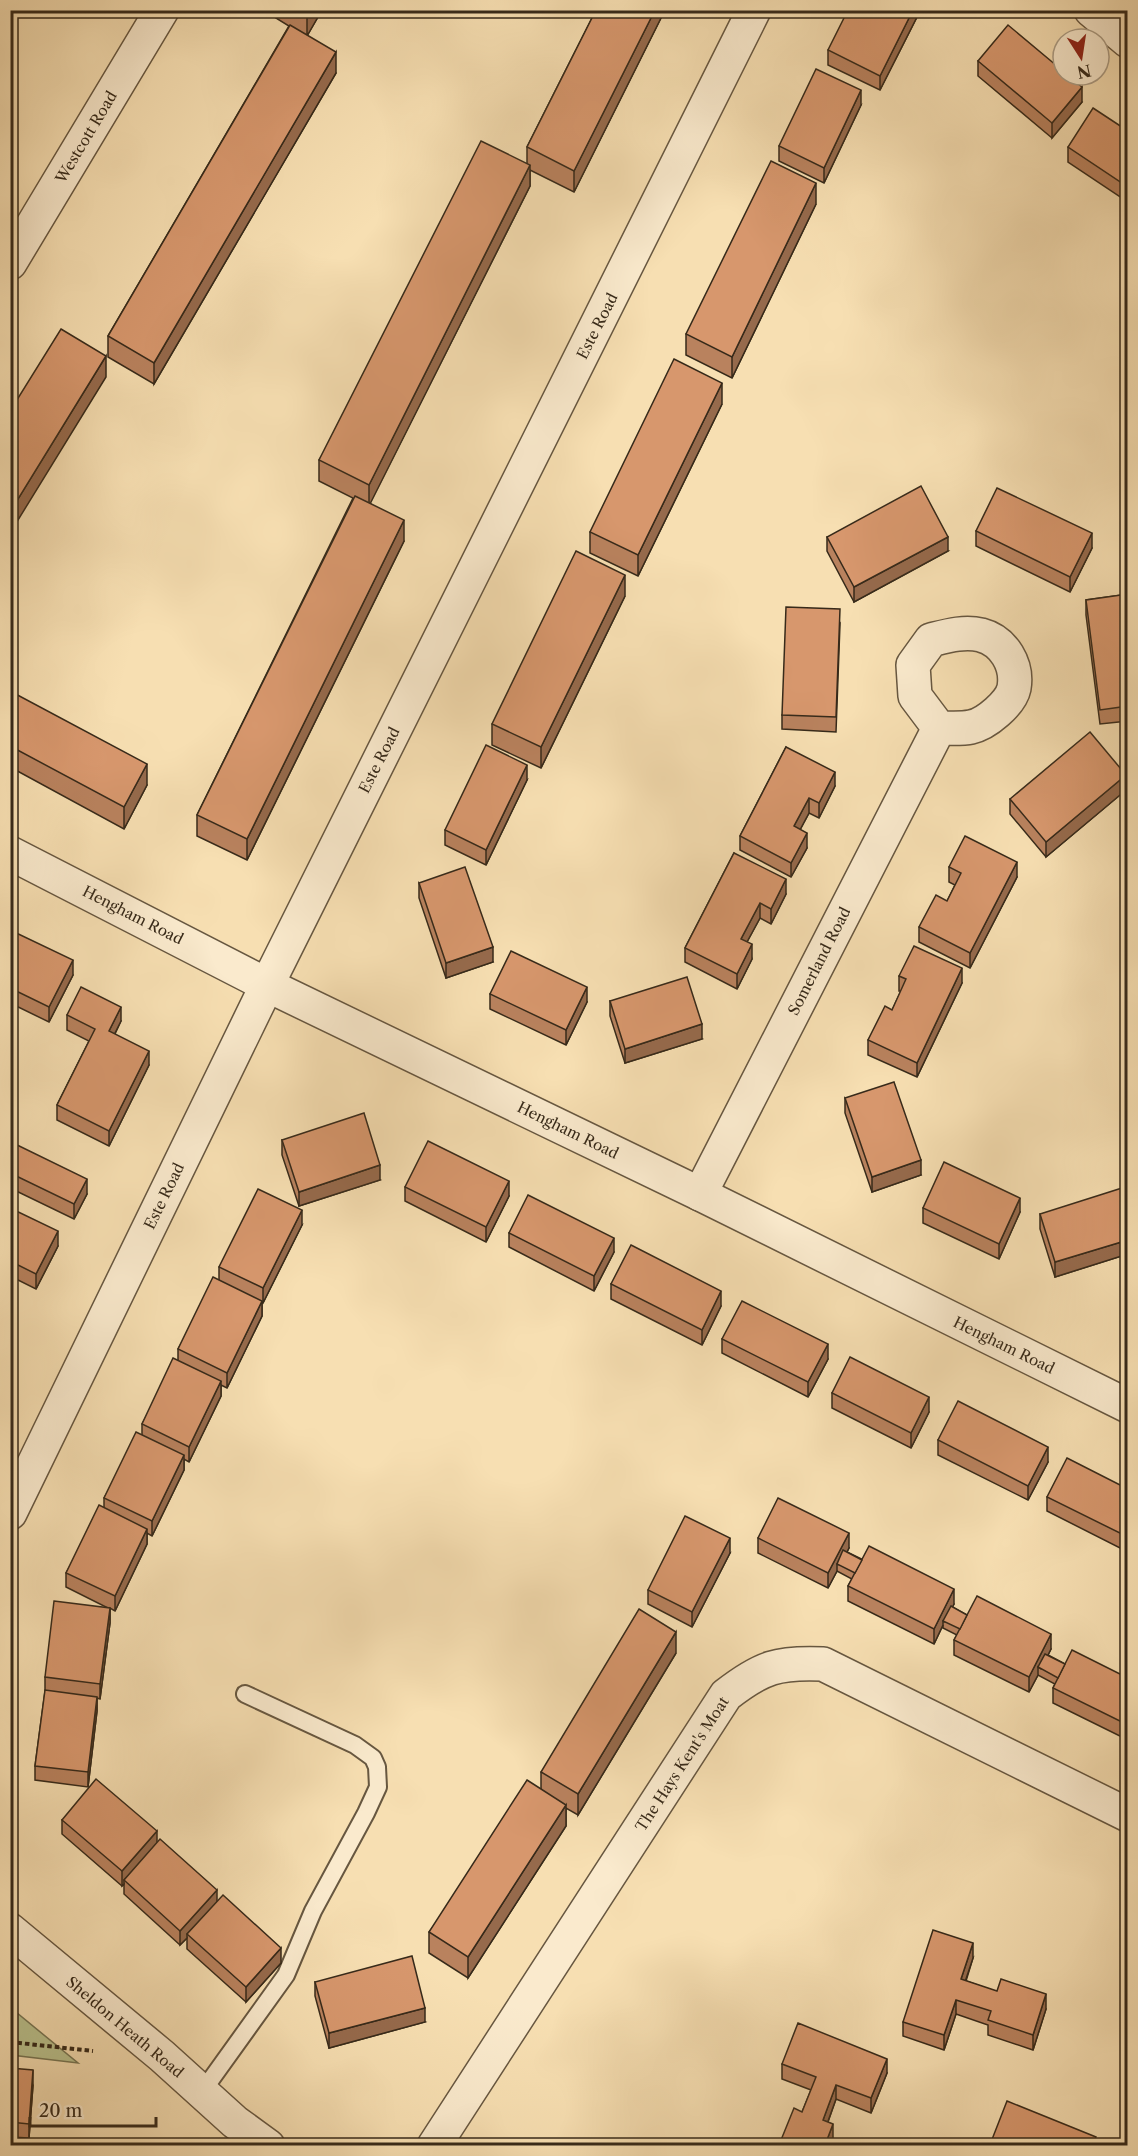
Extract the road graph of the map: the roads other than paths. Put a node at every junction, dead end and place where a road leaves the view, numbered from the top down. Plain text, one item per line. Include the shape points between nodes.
1 (162, 10) edge
2 (754, 10) edge
3 (1091, 10) edge
4 (1128, 41) edge
5 (10, 263) edge
6 (939, 728) dead end
7 (10, 853) edge
8 (267, 984) junction
9 (700, 1194) junction
10 (1128, 1406) edge
11 (10, 1513) edge
12 (245, 1694) dead end
13 (1128, 1815) edge
14 (10, 1930) edge
15 (202, 2092) junction
16 (268, 2145) edge
17 (434, 2145) edge

1 - 5 street, Westcott Road
2 - 8 street, Este Road
3 - 4 street
6 - 9 street, Somerland Road
7 - 8 street, Hengham Road
8 - 9 street, Hengham Road
8 - 11 street, Este Road
9 - 10 street, Hengham Road
12 - 15 lane via 355,1745 373,1758 378,1787 313,1911 286,1975
13 - 17 street, The Hays Kent's Moat via 823,1664 773,1666 749,1677 726,1695
14 - 15 street, Sheldon Heath Road
15 - 16 street, Sheldon Heath Road

